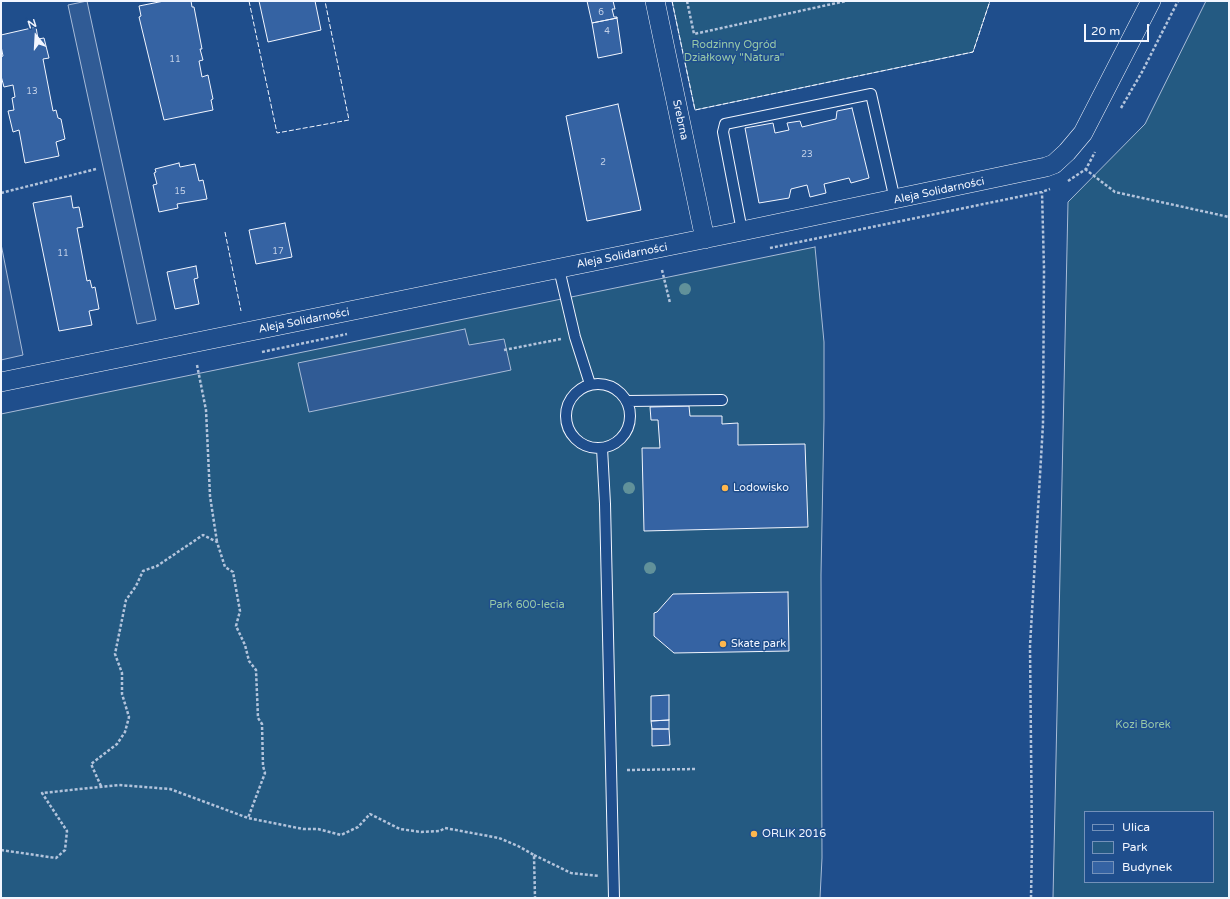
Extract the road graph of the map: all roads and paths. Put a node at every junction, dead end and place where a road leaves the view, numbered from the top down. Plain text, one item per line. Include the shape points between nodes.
1 (655, 1) edge
2 (687, 1) edge
3 (846, 1) edge
4 (1151, 1) edge
5 (1067, 152) junction
6 (96, 169) dead end
7 (1037, 170) junction
8 (1, 193) edge
9 (895, 200) junction
10 (1229, 217) edge
11 (742, 231) junction
12 (705, 239) junction
13 (559, 269) junction
14 (662, 270) dead end
15 (670, 303) dead end
16 (575, 337) junction
17 (504, 350) dead end
18 (197, 365) dead end
19 (1, 382) edge
20 (590, 384) junction
21 (722, 400) dead end
22 (627, 401) junction
23 (602, 448) junction
24 (217, 542) junction
25 (696, 769) dead end
26 (611, 770) junction
27 (102, 786) junction
28 (248, 818) junction
29 (1, 850) edge
30 (534, 855) junction
31 (614, 878) junction
32 (616, 896) edge
33 (535, 898) edge
34 (1031, 898) edge

1 - 12 street, Srebrna
2 - 3 path via 694,34
4 - 5 street, Aleja Solidarności via 1090,121
5 - 7 street, Aleja Solidarności via 1054,164
5 - 10 path via 1115,192
6 - 8 path
7 - 9 street, Aleja Solidarności
7 - 34 path via 1042,192 1044,268 1043,416 1030,646
9 - 11 street, Aleja Solidarności
9 - 11 lane via 871,94 725,124 722,132
11 - 12 street, Aleja Solidarności
12 - 13 street, Aleja Solidarności
13 - 16 lane
13 - 19 street, Aleja Solidarności
14 - 15 path
16 - 17 path
16 - 20 lane
18 - 24 path via 206,410 210,496
20 - 22 lane via 598,383 615,388
20 - 23 lane via 572,396 565,417 567,427 581,444 591,448
21 - 22 lane
22 - 23 lane via 630,411 627,431 621,439
23 - 26 lane
24 - 27 path via 202,535 157,566 143,571 126,600 115,654 122,674 122,694 129,717 125,732 117,744 91,764
24 - 28 path via 225,567 233,572 240,611 236,626 249,661 256,670 258,718 262,724 265,773
25 - 26 path
26 - 31 lane
27 - 28 path via 119,784 170,789
27 - 29 path via 42,793 67,831 65,850 56,858
28 - 30 path via 341,834 358,827 370,814 400,829 420,832 440,831 445,828 499,838
30 - 31 path via 571,874
30 - 33 path
31 - 32 lane

